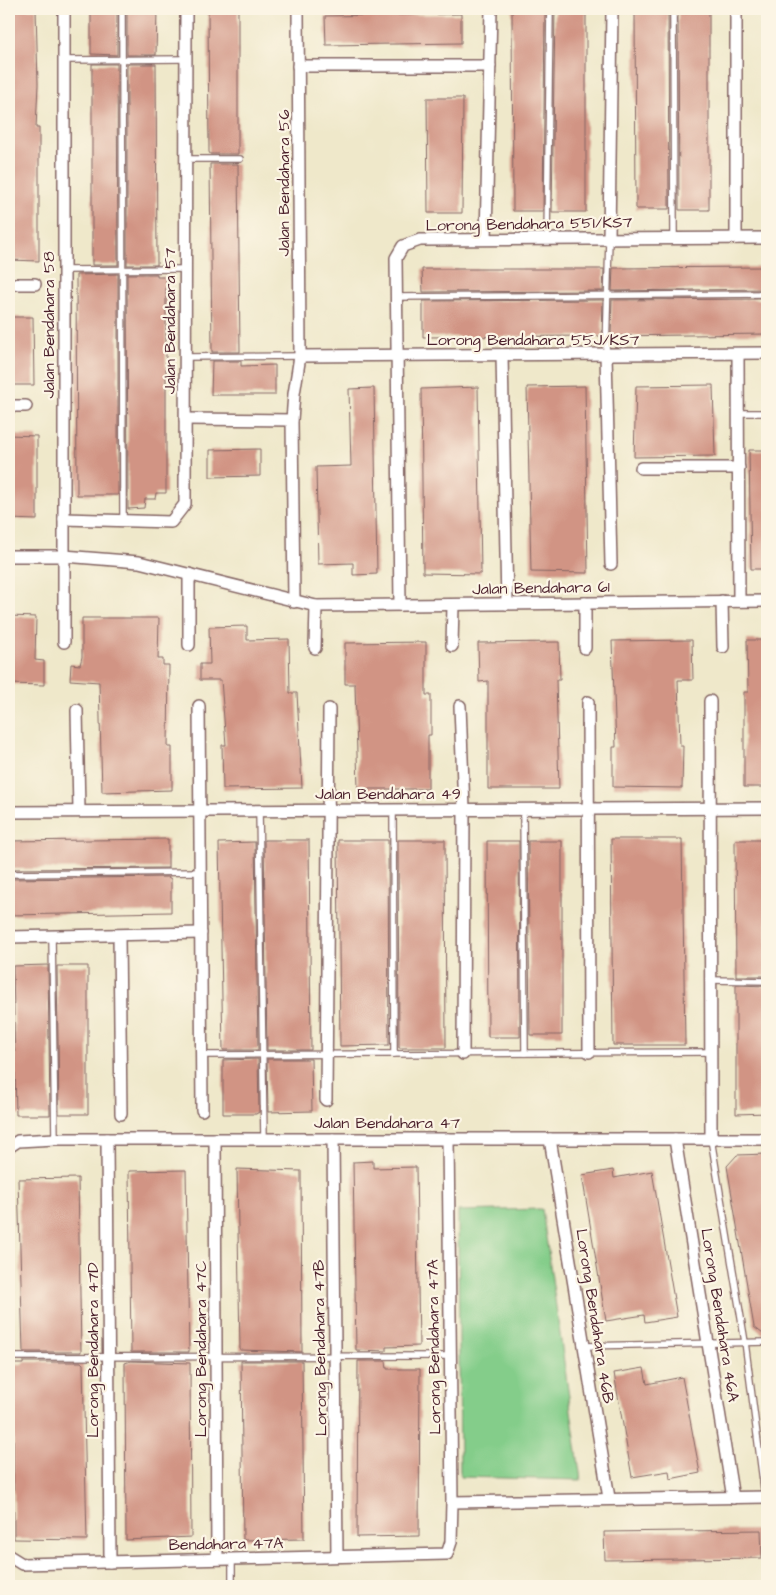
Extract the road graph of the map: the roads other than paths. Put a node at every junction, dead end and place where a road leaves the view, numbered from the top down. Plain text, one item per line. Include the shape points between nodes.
1 (64, 9) edge
2 (122, 9) edge
3 (186, 9) edge
4 (298, 9) edge
5 (491, 9) edge
6 (550, 9) edge
7 (612, 9) edge
8 (673, 9) edge
9 (736, 9) edge
10 (122, 59) junction
11 (186, 59) junction
12 (64, 60) junction
13 (298, 66) junction
14 (490, 66) junction
15 (185, 159) junction
16 (240, 159) dead end
17 (610, 238) junction
18 (674, 238) junction
19 (736, 238) junction
20 (767, 238) edge
21 (486, 239) junction
22 (547, 239) junction
23 (186, 269) junction
24 (64, 270) junction
25 (122, 270) junction
26 (9, 284) edge
27 (35, 284) dead end
28 (767, 294) edge
29 (608, 295) junction
30 (395, 297) junction
31 (606, 354) junction
32 (738, 354) junction
33 (767, 354) edge
34 (502, 355) junction
35 (300, 356) junction
36 (398, 356) junction
37 (185, 357) junction
38 (9, 406) edge
39 (26, 406) dead end
40 (767, 413) edge
41 (739, 414) junction
42 (185, 419) junction
43 (292, 420) junction
44 (641, 468) dead end
45 (739, 468) junction
46 (64, 519) junction
47 (123, 522) junction
48 (9, 556) edge
49 (64, 556) junction
50 (611, 564) dead end
51 (189, 574) junction
52 (722, 601) junction
53 (739, 601) junction
54 (767, 601) edge
55 (294, 602) junction
56 (585, 603) junction
57 (507, 604) junction
58 (400, 605) junction
59 (453, 605) junction
60 (316, 606) junction
61 (64, 642) dead end
62 (189, 645) dead end
63 (452, 646) dead end
64 (316, 648) dead end
65 (585, 648) dead end
66 (723, 648) dead end
67 (710, 701) dead end
68 (588, 702) dead end
69 (199, 706) dead end
70 (460, 706) dead end
71 (329, 709) dead end
72 (77, 710) dead end
73 (710, 808) junction
74 (767, 808) edge
75 (464, 809) junction
76 (523, 809) junction
77 (587, 809) junction
78 (259, 810) junction
79 (329, 810) junction
80 (393, 810) junction
81 (201, 811) junction
82 (9, 812) edge
83 (79, 812) junction
84 (201, 872) junction
85 (9, 874) edge
86 (201, 933) junction
87 (119, 936) junction
88 (9, 937) edge
89 (52, 937) junction
90 (711, 980) junction
91 (767, 981) edge
92 (589, 1052) junction
93 (710, 1052) junction
94 (525, 1053) junction
95 (327, 1054) junction
96 (394, 1054) junction
97 (463, 1054) junction
98 (201, 1055) junction
99 (263, 1055) junction
100 (326, 1100) dead end
101 (202, 1110) dead end
102 (122, 1114) dead end
103 (55, 1139) junction
104 (107, 1139) junction
105 (215, 1139) junction
106 (264, 1139) junction
107 (333, 1139) junction
108 (448, 1139) junction
109 (550, 1139) junction
110 (675, 1139) junction
111 (710, 1139) junction
112 (767, 1139) edge
113 (9, 1147) edge
114 (745, 1342) junction
115 (767, 1342) edge
116 (710, 1344) junction
117 (585, 1346) junction
118 (216, 1356) junction
119 (335, 1356) junction
120 (450, 1356) junction
121 (9, 1357) edge
122 (109, 1357) junction
123 (766, 1497) edge
124 (609, 1498) junction
125 (733, 1498) junction
126 (452, 1502) junction
127 (446, 1554) joint
128 (9, 1556) edge
129 (337, 1556) junction
130 (217, 1559) junction
131 (232, 1559) junction
132 (110, 1562) junction
133 (232, 1586) edge

1 - 12 street, Jalan Bendahara 58
2 - 10 lane
3 - 11 street, Jalan Bendahara 57
4 - 13 street, Jalan Bendahara 56
5 - 14 street
6 - 22 lane
7 - 17 street
8 - 18 lane
9 - 19 street
10 - 11 lane
10 - 12 lane
10 - 25 lane
11 - 15 street, Jalan Bendahara 57
12 - 24 street, Jalan Bendahara 58
13 - 14 street
13 - 35 street, Jalan Bendahara 56
14 - 21 street
15 - 16 lane
15 - 23 street, Jalan Bendahara 57
17 - 18 street, Lorong Bendahara 55I/KS7
17 - 22 street, Lorong Bendahara 55I/KS7
17 - 29 lane
18 - 19 street, Lorong Bendahara 55I/KS7
19 - 20 street, Lorong Bendahara 55I/KS7
21 - 22 street, Lorong Bendahara 55I/KS7
21 - 30 street, Lorong Bendahara 55I/KS7 via 420,240 403,246 396,258
23 - 25 lane
23 - 37 street, Jalan Bendahara 57
24 - 25 lane
24 - 46 street, Jalan Bendahara 58
25 - 47 lane
26 - 27 street
28 - 29 lane
29 - 30 lane
29 - 31 lane
30 - 36 street, Lorong Bendahara 55I/KS7
31 - 32 street, Lorong Bendahara 55J/KS7
31 - 34 street, Lorong Bendahara 55J/KS7
31 - 50 street
32 - 33 street, Lorong Bendahara 55J/KS7
32 - 41 street
34 - 36 street, Lorong Bendahara 55J/KS7
34 - 57 street
35 - 36 street, Lorong Bendahara 55J/KS7
35 - 37 lane
35 - 43 street, Jalan Bendahara 56
36 - 58 street, Lorong Bendahara 55I/KS7
37 - 42 street, Jalan Bendahara 57
38 - 39 street
40 - 41 lane
41 - 45 street
42 - 43 street
42 - 47 street, Jalan Bendahara 57 via 185,504 171,522
43 - 55 street, Jalan Bendahara 56
44 - 45 street
45 - 53 street
46 - 47 street, Jalan Bendahara 57
46 - 49 street, Jalan Bendahara 58
48 - 49 street, Jalan Bendahara 61
49 - 51 street, Jalan Bendahara 61 via 139,562
49 - 61 street, Jalan Bendahara 58
51 - 55 street, Jalan Bendahara 61
51 - 62 street
52 - 53 street, Jalan Bendahara 61
52 - 56 street, Jalan Bendahara 61
52 - 66 street
53 - 54 street, Jalan Bendahara 61
55 - 60 street, Jalan Bendahara 61
56 - 57 street, Jalan Bendahara 61
56 - 65 street
57 - 59 street, Jalan Bendahara 61
58 - 59 street, Jalan Bendahara 61
58 - 60 street, Jalan Bendahara 61
59 - 63 street
60 - 64 street
67 - 73 street
68 - 77 street
69 - 81 street
70 - 75 street
71 - 79 street
72 - 83 street
73 - 74 street, Jalan Bendahara 49
73 - 77 street, Jalan Bendahara 49
73 - 90 street
75 - 76 street, Jalan Bendahara 49
75 - 80 street, Jalan Bendahara 49
75 - 97 street
76 - 77 street, Jalan Bendahara 49
76 - 94 lane
77 - 92 street
78 - 79 street, Jalan Bendahara 49
78 - 81 street, Jalan Bendahara 49
78 - 99 lane
79 - 80 street, Jalan Bendahara 49
79 - 95 street
80 - 96 lane
81 - 83 street, Jalan Bendahara 49
81 - 84 street
82 - 83 street, Jalan Bendahara 49
84 - 85 lane
84 - 86 street
86 - 87 street
86 - 98 street
87 - 89 street
87 - 102 street
88 - 89 street
89 - 103 lane
90 - 91 lane
90 - 93 street
92 - 93 lane
92 - 94 lane
93 - 111 street
94 - 97 lane
95 - 96 lane
95 - 99 lane
95 - 100 street
96 - 97 lane
98 - 99 lane
98 - 101 street
99 - 106 lane
103 - 104 street, Jalan Bendahara 47
103 - 113 street, Jalan Bendahara 47 via 18,1141
104 - 105 street, Jalan Bendahara 47
104 - 122 street, Lorong Bendahara 47D
105 - 106 street, Jalan Bendahara 47
105 - 118 street, Lorong Bendahara 47C
106 - 107 street, Jalan Bendahara 47
107 - 108 street, Jalan Bendahara 47
107 - 119 street, Lorong Bendahara 47B
108 - 109 street, Jalan Bendahara 47
108 - 120 street, Lorong Bendahara 47A
109 - 110 street, Jalan Bendahara 47
109 - 117 street, Lorong Bendahara 46B
110 - 111 street, Jalan Bendahara 47
110 - 116 street, Lorong Bendahara 46A
111 - 112 street, Jalan Bendahara 47
111 - 114 lane
114 - 115 lane
114 - 116 lane
114 - 123 lane
116 - 117 lane
116 - 125 street, Lorong Bendahara 46A
117 - 124 street, Lorong Bendahara 46B
118 - 119 lane
118 - 122 lane
118 - 130 street, Lorong Bendahara 47C
119 - 120 lane
119 - 129 street, Lorong Bendahara 47B
120 - 126 street, Lorong Bendahara 47A
121 - 122 lane
122 - 132 street, Lorong Bendahara 47D
123 - 125 street
124 - 125 street
124 - 126 street
126 - 127 street, Lorong Bendahara 47A via 451,1542
127 - 129 street, Bendahara 47A
128 - 132 street, Bendahara 47A via 22,1564
129 - 131 street, Bendahara 47A
130 - 131 street, Bendahara 47A
130 - 132 street, Bendahara 47A
131 - 133 lane

